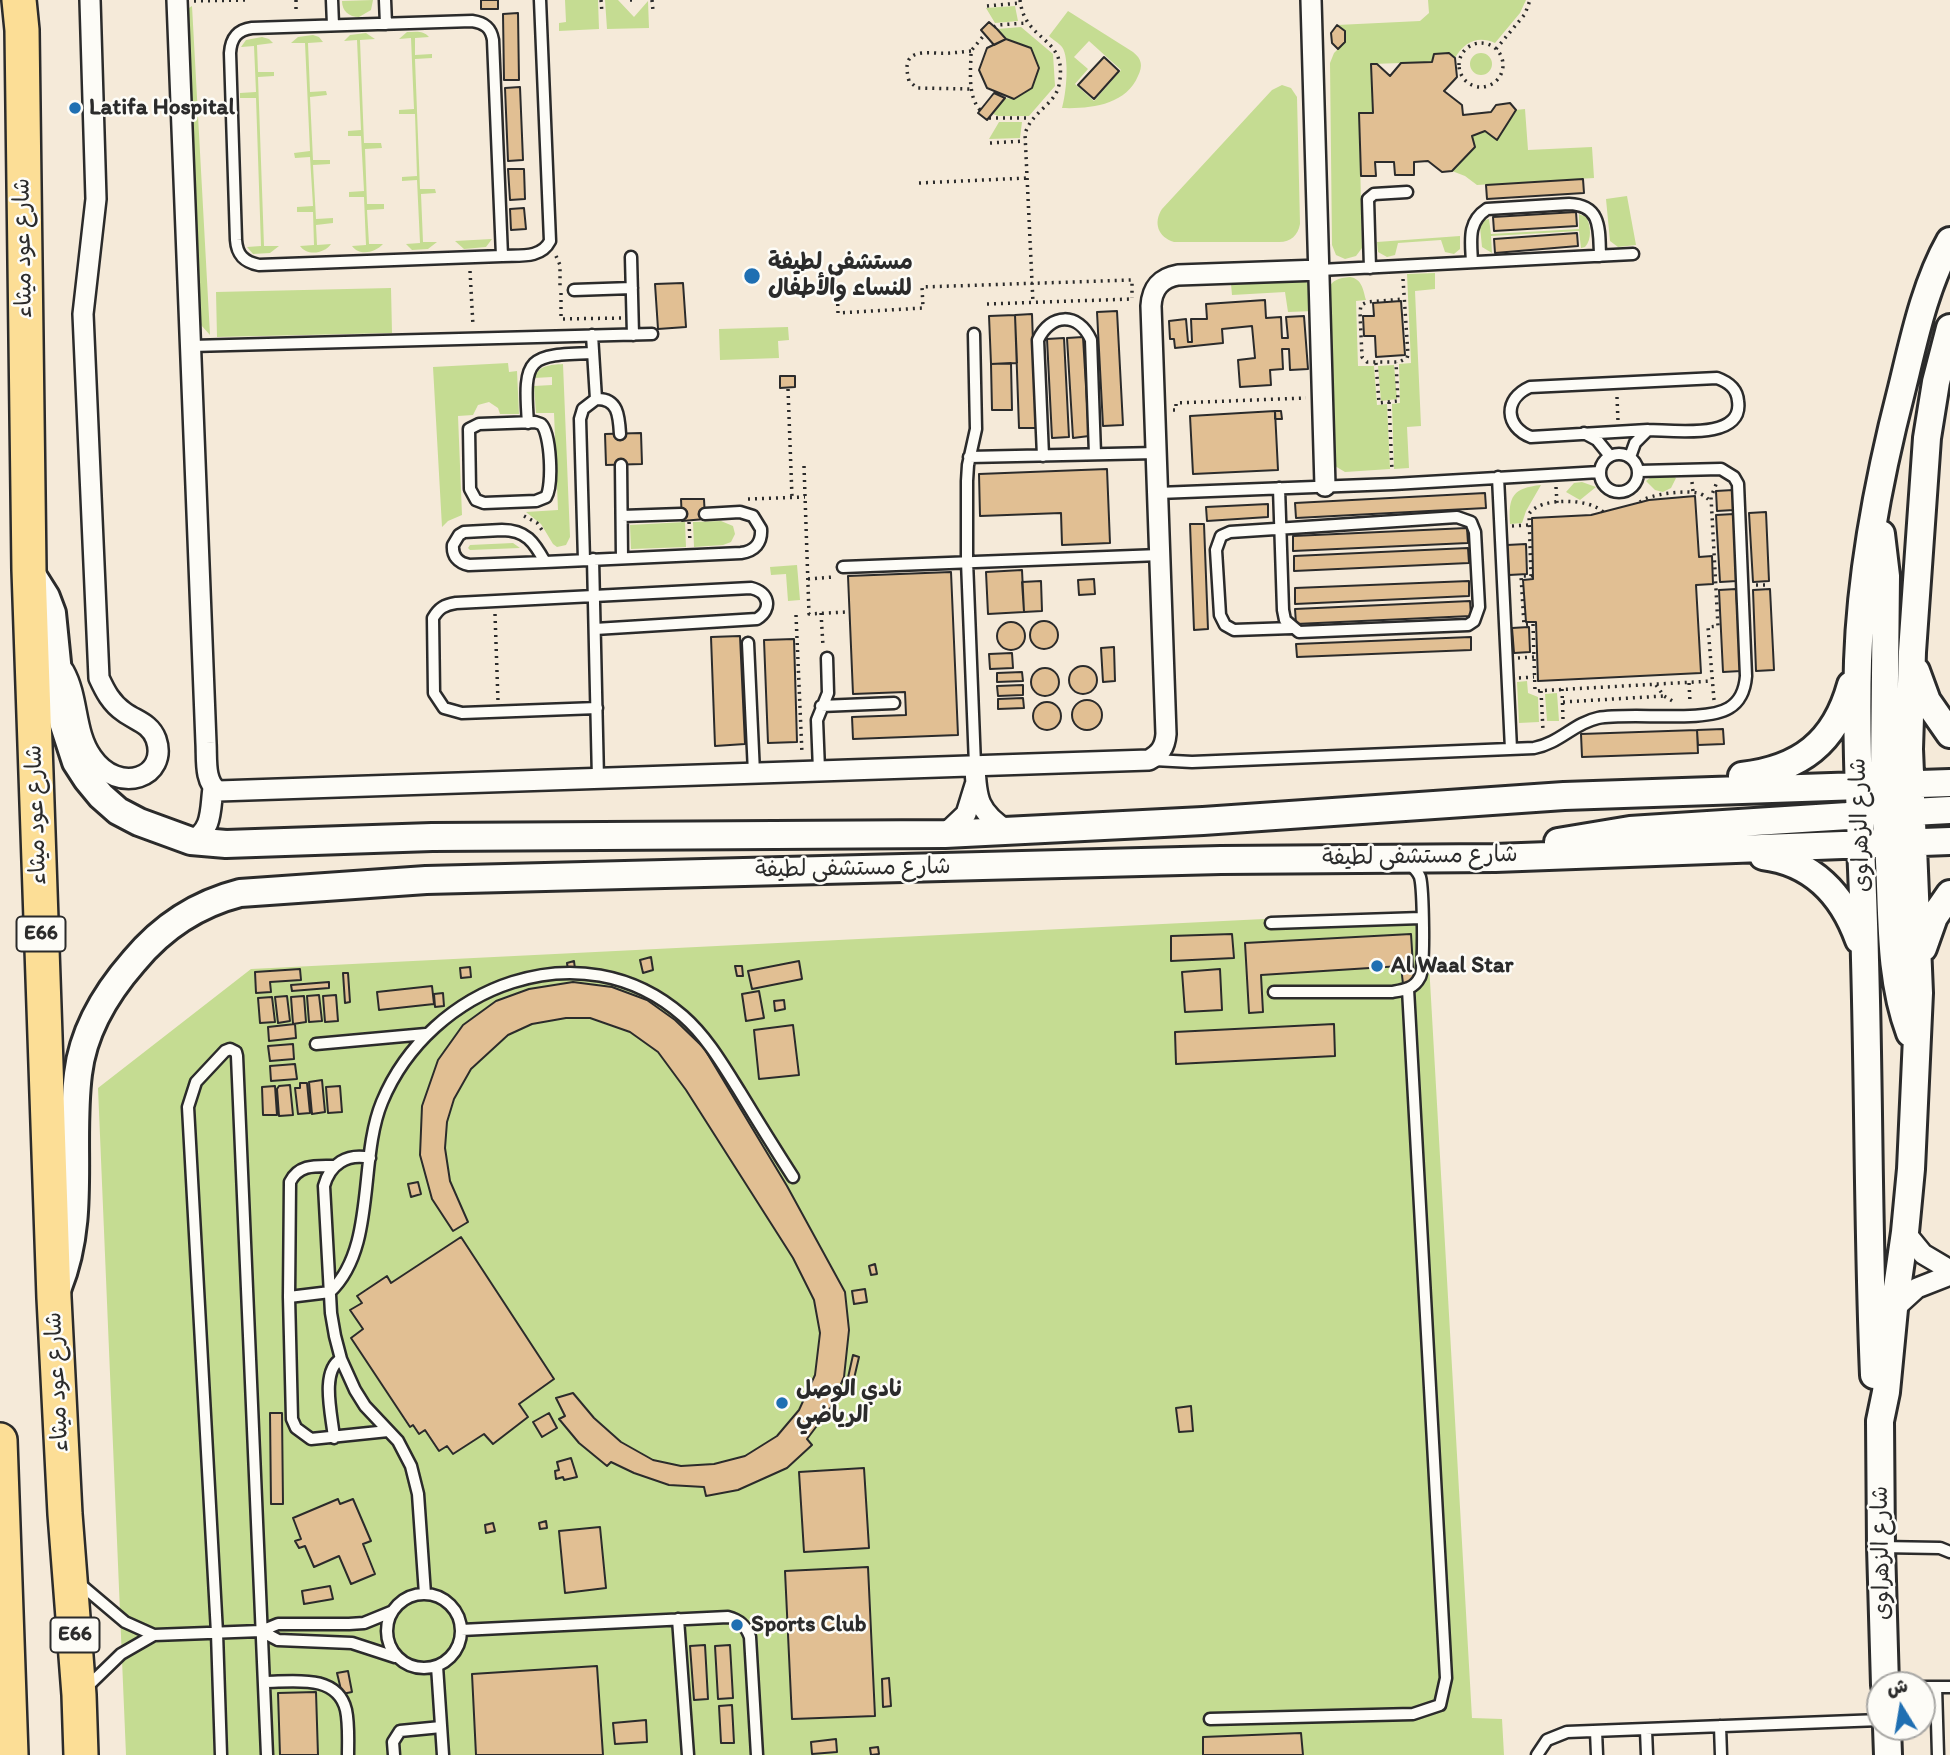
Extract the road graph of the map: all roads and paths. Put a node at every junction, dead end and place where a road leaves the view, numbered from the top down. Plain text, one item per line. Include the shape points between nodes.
1 (90, 0) edge
2 (248, 0) edge
3 (331, 0) edge
4 (385, 0) edge
5 (540, 0) edge
6 (601, 0) edge
7 (652, 0) edge
8 (1311, 0) edge
9 (1316, 0) edge
10 (1530, 0) edge
11 (177, 1) edge
12 (1020, 2) edge
13 (987, 6) dead end
14 (23, 10) edge
15 (653, 11) dead end
16 (602, 13) dead end
17 (1027, 23) junction
18 (386, 24) junction
19 (333, 25) junction
20 (994, 27) dead end
21 (985, 34) dead end
22 (1496, 49) junction
23 (971, 51) junction
24 (971, 89) junction
25 (980, 110) dead end
26 (989, 118) dead end
27 (1031, 118) junction
28 (1025, 141) junction
29 (990, 143) dead end
30 (1027, 178) junction
31 (919, 183) dead end
32 (1408, 192) dead end
33 (1950, 241) edge
34 (1633, 254) dead end
35 (502, 256) junction
36 (1600, 256) junction
37 (469, 257) junction
38 (631, 257) dead end
39 (1472, 262) junction
40 (1402, 266) junction
41 (1370, 268) junction
42 (1320, 270) junction
43 (632, 288) junction
44 (574, 290) dead end
45 (1151, 299) junction
46 (1404, 299) junction
47 (1033, 303) junction
48 (987, 304) dead end
49 (1950, 328) edge
50 (652, 334) dead end
51 (974, 334) dead end
52 (592, 335) junction
53 (633, 335) junction
54 (474, 339) junction
55 (191, 346) junction
56 (593, 354) junction
57 (1396, 362) junction
58 (1376, 363) junction
59 (1617, 382) junction
60 (788, 389) dead end
61 (1323, 397) junction
62 (596, 399) junction
63 (1389, 402) junction
64 (1154, 411) junction
65 (528, 422) junction
66 (1648, 430) junction
67 (1619, 431) junction
68 (1583, 433) junction
69 (620, 434) dead end
70 (1156, 453) junction
71 (1096, 454) junction
72 (1043, 456) junction
73 (1610, 456) junction
74 (969, 457) junction
75 (1630, 457) junction
76 (621, 464) dead end
77 (804, 466) dead end
78 (1639, 471) junction
79 (1725, 471) junction
80 (1600, 472) junction
81 (1498, 477) junction
82 (1393, 484) junction
83 (1325, 486) junction
84 (1279, 488) junction
85 (1158, 493) junction
86 (792, 497) junction
87 (805, 497) junction
88 (742, 499) dead end
89 (1640, 502) dead end
90 (1711, 502) junction
91 (1875, 505) junction
92 (1603, 512) dead end
93 (705, 514) dead end
94 (521, 516) dead end
95 (622, 516) junction
96 (685, 517) joint
97 (1281, 529) junction
98 (549, 542) dead end
99 (690, 555) junction
100 (1160, 555) junction
101 (622, 558) junction
102 (588, 560) junction
103 (967, 561) junction
104 (545, 562) junction
105 (843, 567) joint
106 (29, 570) junction
107 (808, 579) junction
108 (594, 596) junction
109 (846, 612) dead end
110 (821, 613) junction
111 (796, 615) dead end
112 (1292, 628) junction
113 (594, 629) junction
114 (748, 643) dead end
115 (1912, 652) junction
116 (827, 658) joint
117 (57, 659) junction
118 (1858, 660) junction
119 (1712, 681) junction
120 (1689, 683) junction
121 (1656, 685) junction
122 (1618, 687) junction
123 (1562, 690) junction
124 (1541, 691) junction
125 (1664, 696) junction
126 (1618, 699) junction
127 (1713, 700) junction
128 (1563, 702) junction
129 (1690, 702) junction
130 (894, 703) dead end
131 (821, 706) junction
132 (597, 708) junction
133 (1715, 713) junction
134 (1690, 714) junction
135 (1543, 727) junction
136 (1950, 734) edge
137 (1544, 746) junction
138 (1511, 749) junction
139 (1149, 760) junction
140 (811, 770) junction
141 (754, 773) junction
142 (975, 774) junction
143 (598, 779) junction
144 (1950, 783) edge
145 (1860, 787) junction
146 (213, 788) junction
147 (1681, 791) junction
148 (1950, 810) edge
149 (1892, 812) junction
150 (1008, 831) junction
151 (945, 834) junction
152 (432, 838) junction
153 (191, 841) junction
154 (1950, 841) edge
155 (1861, 843) junction
156 (1723, 849) junction
157 (1495, 858) junction
158 (1419, 865) junction
159 (426, 880) junction
160 (1950, 894) edge
161 (1421, 918) junction
162 (1271, 923) dead end
163 (1866, 962) junction
164 (1919, 964) junction
165 (1408, 989) junction
166 (1274, 992) dead end
167 (426, 1034) junction
168 (316, 1044) dead end
169 (1917, 1051) junction
170 (370, 1158) junction
171 (334, 1166) junction
172 (793, 1177) dead end
173 (1905, 1232) junction
174 (1950, 1272) edge
175 (330, 1292) junction
176 (289, 1297) junction
177 (54, 1298) junction
178 (1894, 1309) junction
179 (341, 1359) junction
180 (1880, 1420) junction
181 (388, 1431) junction
182 (334, 1438) junction
183 (0, 1440) edge
184 (1, 1489) edge
185 (1881, 1547) junction
186 (1950, 1552) edge
187 (70, 1576) junction
188 (425, 1594) junction
189 (391, 1612) junction
190 (678, 1619) junction
191 (461, 1630) junction
192 (261, 1631) junction
193 (217, 1633) junction
194 (154, 1635) junction
195 (399, 1659) junction
196 (438, 1666) junction
197 (1885, 1671) edge
198 (264, 1682) junction
199 (1936, 1687) joint
200 (1950, 1687) edge
201 (79, 1695) junction
202 (1210, 1719) dead end
203 (1866, 1721) edge
204 (1720, 1726) junction
205 (441, 1727) junction
206 (1646, 1730) junction
207 (1596, 1731) junction
208 (11, 1755) edge
209 (81, 1755) edge
210 (221, 1755) edge
211 (267, 1755) edge
212 (348, 1755) edge
213 (394, 1755) edge
214 (443, 1755) edge
215 (688, 1755) edge
216 (757, 1755) edge
217 (1538, 1755) edge
218 (1597, 1755) edge
219 (1647, 1755) edge
220 (1721, 1755) edge
221 (1938, 1755) edge

1 - 117 street via 96,199 83,314 99,678 113,702 143,722 155,737 156,756 138,778 118,779 91,757 76,701
2 - 11 path
3 - 19 lane
4 - 18 lane
5 - 35 lane via 550,241 537,254
6 - 16 path
7 - 15 path
8 - 9 lane
8 - 42 street
10 - 22 path via 1525,14
11 - 55 street
12 - 13 path
12 - 17 path
14 - 106 highway, شارع عود ميثاء / E66
17 - 20 path
17 - 27 path via 1058,52 1060,81 1056,94
18 - 19 lane
18 - 35 lane via 472,21 492,33
19 - 37 lane via 242,29 231,44 236,240 242,258 259,265
21 - 23 path
22 - 22 path via 1482,43 1464,51 1459,65 1469,83 1483,86 1496,80 1503,68
23 - 24 path
23 - 24 path via 919,52 907,65 909,81 917,88
24 - 25 path
26 - 27 path
27 - 28 path
28 - 29 path
28 - 30 path
30 - 31 path
30 - 47 path
32 - 41 lane via 1374,194 1368,199
33 - 91 main road, شارع الزهراوى via 1930,285
34 - 36 lane
35 - 37 lane
36 - 39 lane
36 - 39 lane via 1598,223 1587,208 1545,205 1487,209 1478,215 1471,233
37 - 54 path
38 - 43 lane
39 - 40 lane
40 - 41 lane
40 - 46 path
41 - 42 lane
42 - 45 street via 1168,277
42 - 61 street
43 - 44 lane
43 - 53 lane
45 - 47 path
45 - 64 street
46 - 57 path via 1408,355
46 - 58 path via 1367,302 1360,309 1362,357
47 - 48 path
49 - 115 main road, شارع الزهراوى via 1927,438
50 - 53 lane
51 - 74 lane via 976,429
52 - 53 lane
52 - 54 lane
52 - 56 lane
54 - 55 lane
55 - 146 street via 206,743
56 - 62 lane
56 - 65 lane via 546,356 536,361 526,381
57 - 58 path
57 - 63 path via 1398,401
58 - 63 path via 1379,403
59 - 66 lane via 1717,378 1736,392 1739,407 1726,426
59 - 67 path
59 - 68 lane via 1530,387 1512,404 1512,421 1523,434
60 - 86 path
61 - 64 path via 1176,404 1176,410
61 - 83 street
62 - 69 lane via 608,400 617,410
62 - 102 lane via 586,404 581,414
63 - 82 path
64 - 70 street
65 - 65 lane via 469,429 470,489 475,500 536,501 546,497 550,488 548,435 541,424
66 - 67 lane
66 - 75 lane via 1638,438
67 - 68 lane
68 - 73 lane via 1597,440
70 - 71 lane
70 - 85 street
71 - 72 lane
71 - 72 lane via 1091,340 1082,325 1065,319 1048,325 1038,340
72 - 74 lane
73 - 75 lane
73 - 80 lane
74 - 103 lane
75 - 78 lane
76 - 95 lane
77 - 87 path
78 - 79 lane
78 - 80 lane via 1633,487 1616,492 1602,483
79 - 90 path via 1713,486
79 - 133 lane via 1734,477 1740,492 1746,676 1739,699
80 - 81 lane
81 - 82 lane
81 - 138 lane
82 - 83 lane
83 - 84 lane
84 - 85 lane
84 - 97 lane
85 - 100 street
86 - 87 path
86 - 88 path
87 - 107 path
89 - 90 path via 1651,495 1693,492
90 - 119 path via 1718,626 1708,627
91 - 118 main road, شارع الزهراوى
91 - 149 main road via 1886,576
92 - 124 path via 1587,502 1540,504 1529,514 1531,576 1521,576 1524,625 1533,624 1535,691
93 - 99 lane via 747,513 758,522 761,536 748,552
94 - 98 path via 533,519
95 - 96 lane
95 - 101 lane
96 - 99 path
97 - 112 lane via 1283,610
97 - 112 lane via 1230,532 1218,540 1220,615 1234,630
97 - 112 lane via 1457,517 1467,519 1475,532 1479,607 1468,625 1307,632
99 - 101 lane
100 - 103 lane
100 - 139 street via 1165,743
101 - 102 lane
102 - 104 lane
102 - 108 lane
103 - 105 lane
103 - 142 lane
104 - 104 lane via 534,542 514,530 464,532 453,545 454,556 463,564
105 - 107 path via 844,577
106 - 117 main road, شارع مستشفى لطيفة via 52,613
106 - 177 highway, شارع عود ميثاء / E66
107 - 110 path via 809,614
108 - 113 lane
108 - 113 lane via 751,588 765,594 768,601 757,619
108 - 132 lane via 446,604 438,610 431,628 434,693 444,708 462,713
109 - 110 path
110 - 116 path
111 - 140 path
113 - 132 lane
114 - 141 lane
115 - 136 main road via 1927,701
115 - 149 main road, شارع الزهراوى via 1909,749
116 - 131 lane via 828,693
117 - 153 main road, شارع مستشفى لطيفة via 63,722 76,762 87,779 118,811
118 - 145 main road, شارع الزهراوى
118 - 147 main road via 1838,721 1802,758 1765,773 1704,782
119 - 120 path
119 - 127 path
120 - 121 path
120 - 129 path
121 - 122 path
121 - 125 path
122 - 123 path
122 - 126 path
123 - 124 path
123 - 128 path
124 - 135 path
125 - 126 path
125 - 129 path
126 - 128 path
127 - 129 path
127 - 133 path
128 - 135 path via 1563,719
129 - 134 path
130 - 131 lane
131 - 140 lane
132 - 143 lane
133 - 134 lane
134 - 137 lane via 1599,718
135 - 137 path
137 - 138 lane
138 - 139 lane
139 - 142 street
140 - 141 street
140 - 142 street
141 - 143 street
142 - 150 street via 982,808
142 - 151 street via 965,814
143 - 146 street
144 - 149 main road
145 - 147 main road, شارع مستشفى لطيفة
145 - 149 main road
146 - 153 street via 207,827
147 - 150 main road, شارع مستشفى لطيفة
148 - 149 main road
149 - 154 main road
149 - 155 main road
149 - 157 main road via 1630,830
149 - 164 main road, شارع الزهراوى
149 - 169 main road via 1894,952 1905,1018
150 - 151 main road, شارع مستشفى لطيفة
151 - 152 main road, شارع مستشفى لطيفة
152 - 153 main road, شارع مستشفى لطيفة
152 - 159 main road via 419,843 412,855 413,868
155 - 156 main road, شارع مستشفى لطيفة
155 - 163 main road, شارع الزهراوى
156 - 157 main road, شارع مستشفى لطيفة
156 - 163 main road via 1790,861 1821,880 1850,916
157 - 158 main road, شارع مستشفى لطيفة
158 - 159 main road, شارع مستشفى لطيفة via 1221,860
158 - 161 lane
159 - 177 main road, شارع مستشفى لطيفة via 240,893 176,920 142,951 101,1005 78,1072 76,1210 65,1270
160 - 164 main road via 1934,917
161 - 162 lane
161 - 165 lane via 1423,971
163 - 180 main road, شارع الزهراوى via 1869,1267
164 - 169 main road, شارع الزهراوى
165 - 166 lane
165 - 202 lane via 1446,1678 1440,1705 1413,1714
167 - 168 lane
167 - 170 lane via 394,1076 381,1105
167 - 172 lane via 480,994 529,977 583,974 636,986 661,999 702,1036
169 - 173 main road, شارع الزهراوى
170 - 171 lane via 350,1157
170 - 175 lane via 354,1260
171 - 175 lane via 324,1186
171 - 176 lane via 303,1168 290,1182
173 - 174 street via 1923,1254
173 - 178 main road, شارع الزهراوى
174 - 178 street via 1917,1288
175 - 176 lane
175 - 179 lane
176 - 182 lane via 292,1419 296,1428 312,1439
177 - 187 highway, شارع عود ميثاء / E66
178 - 180 main road, شارع الزهراوى
179 - 181 lane via 365,1406
179 - 182 lane via 332,1366 328,1380
180 - 185 main road, شارع الزهراوى
181 - 182 lane
181 - 188 lane via 405,1453 415,1479
183 - 184 highway
184 - 208 highway
185 - 186 lane
185 - 197 main road, شارع الزهراوى
187 - 194 lane via 125,1622
187 - 201 highway, شارع عود ميثاء / E66
188 - 189 lane via 406,1598
188 - 191 lane via 448,1602
189 - 192 lane via 364,1623 278,1624
189 - 195 lane via 386,1632
190 - 191 lane
190 - 215 lane
190 - 216 lane via 729,1617 747,1629
191 - 196 lane via 455,1651
192 - 193 lane
192 - 193 lane via 237,1056 230,1049 196,1083 188,1107
192 - 195 lane via 278,1640 352,1643
192 - 198 lane
193 - 194 lane
193 - 210 lane
194 - 201 lane via 121,1654
195 - 196 lane via 416,1668
196 - 205 lane
198 - 211 lane
198 - 212 lane via 317,1682 332,1689 346,1710
199 - 200 lane
199 - 221 lane
201 - 209 highway, شارع عود ميثاء / E66
203 - 204 lane
204 - 206 lane
204 - 220 lane
205 - 213 lane via 400,1731 393,1742
205 - 214 lane
206 - 207 lane
206 - 219 lane
207 - 217 lane via 1553,1736
207 - 218 lane

